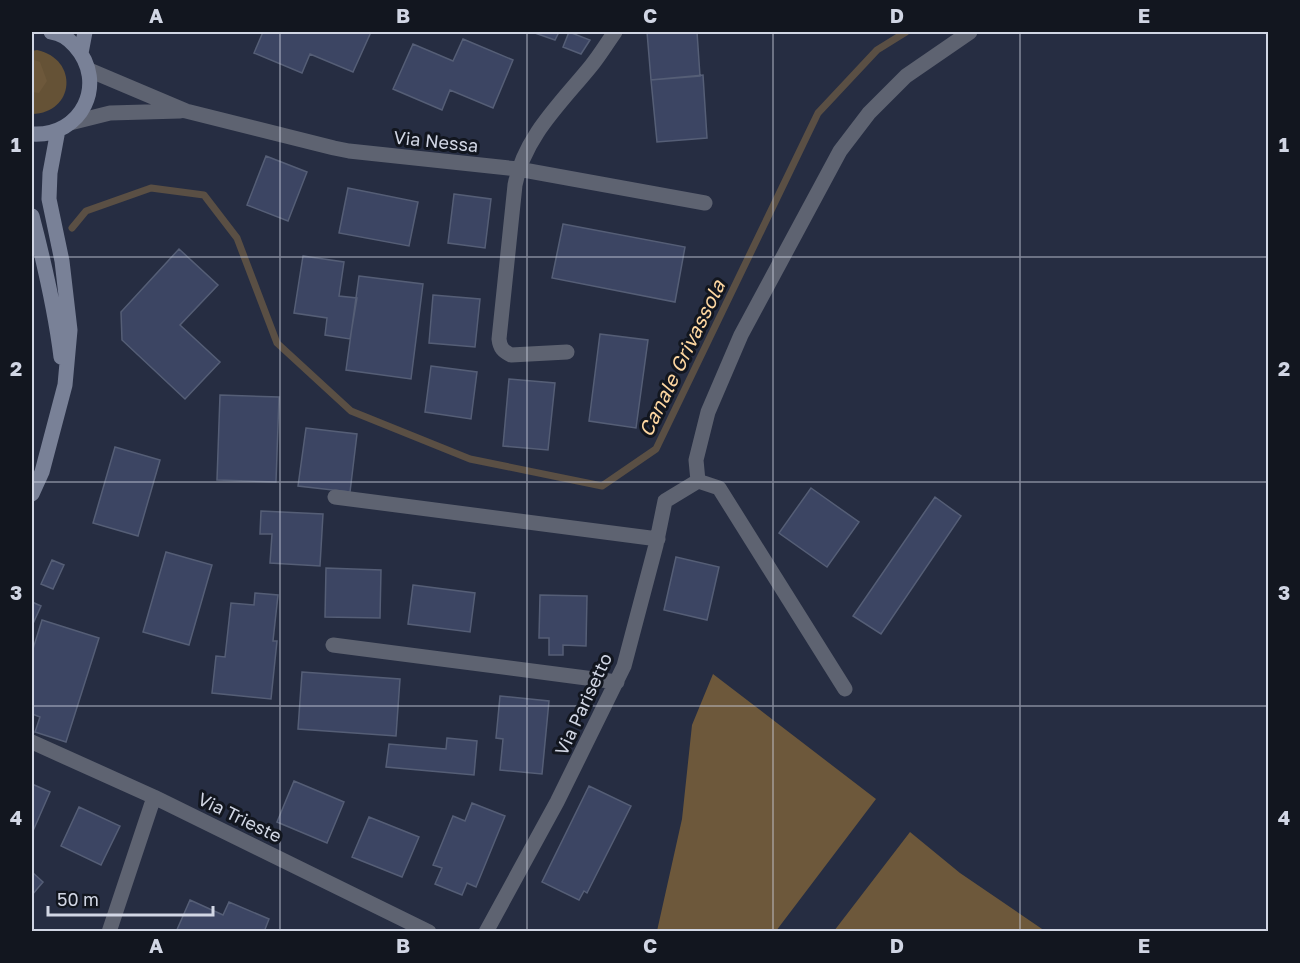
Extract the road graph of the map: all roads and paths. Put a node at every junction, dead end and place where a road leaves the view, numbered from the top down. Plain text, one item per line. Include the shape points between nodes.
1 (51, 32) edge
2 (85, 32) edge
3 (615, 32) edge
4 (970, 32) edge
5 (81, 53) junction
6 (89, 70) junction
7 (186, 111) junction
8 (64, 127) junction
9 (32, 134) edge
10 (518, 169) junction
11 (705, 203) dead end
12 (32, 216) edge
13 (567, 352) dead end
14 (65, 385) junction
15 (698, 481) junction
16 (32, 494) edge
17 (335, 497) dead end
18 (658, 539) junction
19 (333, 645) dead end
20 (617, 682) junction
21 (845, 689) dead end
22 (32, 742) edge
23 (154, 797) junction
24 (110, 932) edge
25 (429, 932) edge
26 (486, 932) edge

1 - 5 street via 70,40
2 - 5 street
3 - 10 street via 537,130
4 - 15 street via 906,76 840,150 741,335 708,412 696,460
5 - 6 street
6 - 7 street
6 - 8 street via 87,99
7 - 8 street via 110,113
7 - 10 street, Via Nessa via 349,151
8 - 9 street
8 - 14 street via 50,172 49,198 70,330
10 - 11 street, Via Nessa
10 - 13 street via 500,346 511,355
12 - 14 street via 58,331
14 - 16 street via 42,472
15 - 18 street, Via Parisetto via 665,501
15 - 21 street via 719,488
17 - 18 street
18 - 20 street, Via Parisetto
19 - 20 street
20 - 26 street, Via Parisetto
22 - 23 street, Via Trieste
23 - 24 street
23 - 25 street, Via Trieste

